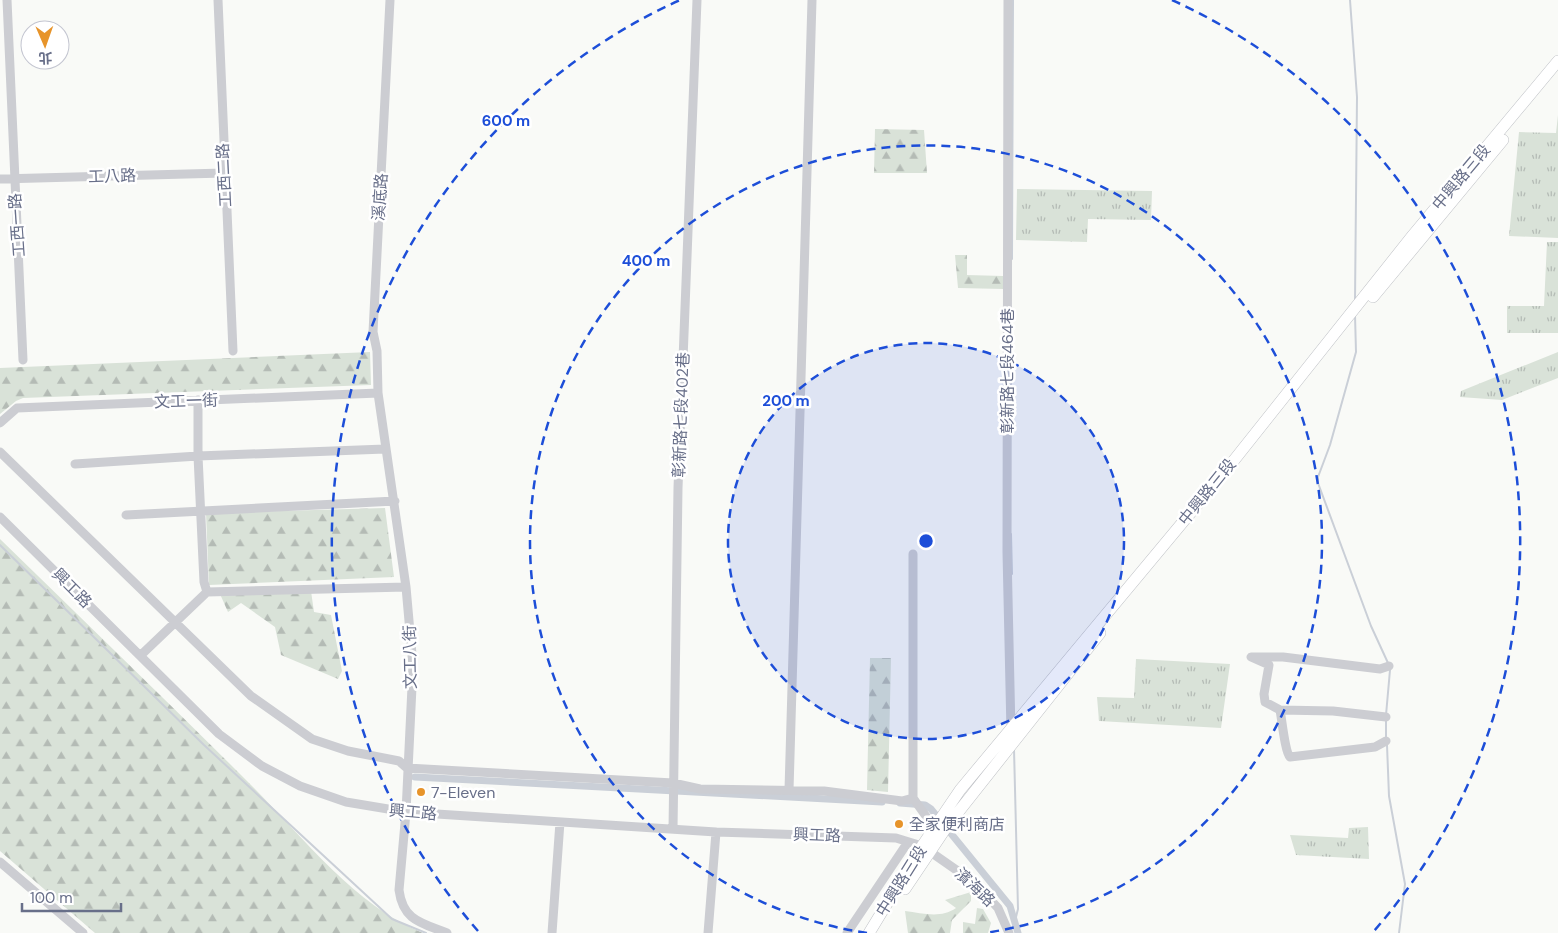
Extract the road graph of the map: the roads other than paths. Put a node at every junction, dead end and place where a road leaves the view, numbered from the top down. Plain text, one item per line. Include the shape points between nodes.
1 (7, 0) edge
2 (218, 0) edge
3 (390, 0) edge
4 (697, 0) edge
5 (812, 0) edge
6 (1008, 0) edge
7 (1558, 61) edge
8 (1558, 73) edge
9 (224, 173) junction
10 (13, 179) junction
11 (0, 180) edge
12 (233, 351) dead end
13 (23, 360) dead end
14 (378, 393) junction
15 (198, 400) junction
16 (0, 423) edge
17 (385, 449) junction
18 (0, 452) edge
19 (198, 456) junction
20 (75, 464) dead end
21 (395, 501) junction
22 (201, 509) junction
23 (126, 515) dead end
24 (0, 517) edge
25 (913, 554) dead end
26 (406, 587) junction
27 (207, 592) junction
28 (175, 621) junction
29 (141, 655) junction
30 (1389, 666) dead end
31 (1280, 710) junction
32 (1386, 717) dead end
33 (1011, 727) junction
34 (1386, 740) dead end
35 (1011, 743) junction
36 (407, 768) junction
37 (673, 783) junction
38 (789, 790) junction
39 (914, 800) junction
40 (406, 812) junction
41 (560, 822) junction
42 (673, 829) junction
43 (934, 829) junction
44 (716, 832) junction
45 (908, 842) junction
46 (926, 848) junction
47 (0, 862) edge
48 (83, 933) edge
49 (447, 933) edge
50 (552, 933) edge
51 (708, 933) edge
52 (847, 933) edge
53 (869, 933) edge
54 (878, 933) edge
55 (1008, 933) edge

1 - 10 street, 工西一路
2 - 9 street, 工西二路
3 - 14 street, 溪底路 via 373,314
4 - 37 street, 彰新路七段402巷 via 678,488
5 - 38 street
6 - 33 street, 彰新路七段464巷 via 1006,532
7 - 33 main road, 中興路三段 via 1413,235 1227,469
8 - 35 main road, 中興路三段
9 - 10 street, 工八路
9 - 12 street, 工西二路
10 - 11 street, 工八路
10 - 13 street, 工西一路 via 20,260
14 - 15 street, 文工一街
14 - 17 street, 文工八街
15 - 16 street, 文工一街 via 17,408
15 - 19 street
17 - 19 street
17 - 21 street, 文工八街
18 - 28 street
19 - 20 street
19 - 22 street
21 - 22 street
21 - 26 street, 文工八街
22 - 23 street
22 - 27 street
24 - 29 street, 興工路
25 - 39 street
26 - 27 street
26 - 36 street, 文工八街 via 413,666
27 - 28 street
28 - 29 street
28 - 36 street via 251,696 312,739 348,751 399,761
29 - 40 street, 興工路 via 219,734 262,766 300,786 346,802
30 - 31 street via 1380,669 1284,657 1251,657 1269,665 1265,702
31 - 32 street
31 - 34 street via 1286,752 1290,757 1375,747
33 - 35 street, 彰新路七段464巷
33 - 43 main road, 中興路三段 via 960,790
35 - 43 main road, 中興路三段
36 - 37 street
36 - 40 street, 文工八街
37 - 38 street via 700,789
37 - 42 street, 彰新路七段402巷
38 - 39 street
39 - 43 street
40 - 41 street, 興工路
40 - 49 street, 文工八街 via 399,890 401,902 412,919
41 - 42 street, 興工路
41 - 50 street
42 - 44 street, 興工路
43 - 46 main road, 中興路三段
44 - 45 street, 興工路 via 878,837
44 - 51 street
45 - 46 street, 興工路
45 - 52 street
46 - 53 main road, 中興路三段
46 - 54 main road, 中興路三段
46 - 55 street, 濱海路 via 989,896 998,908
47 - 48 street

